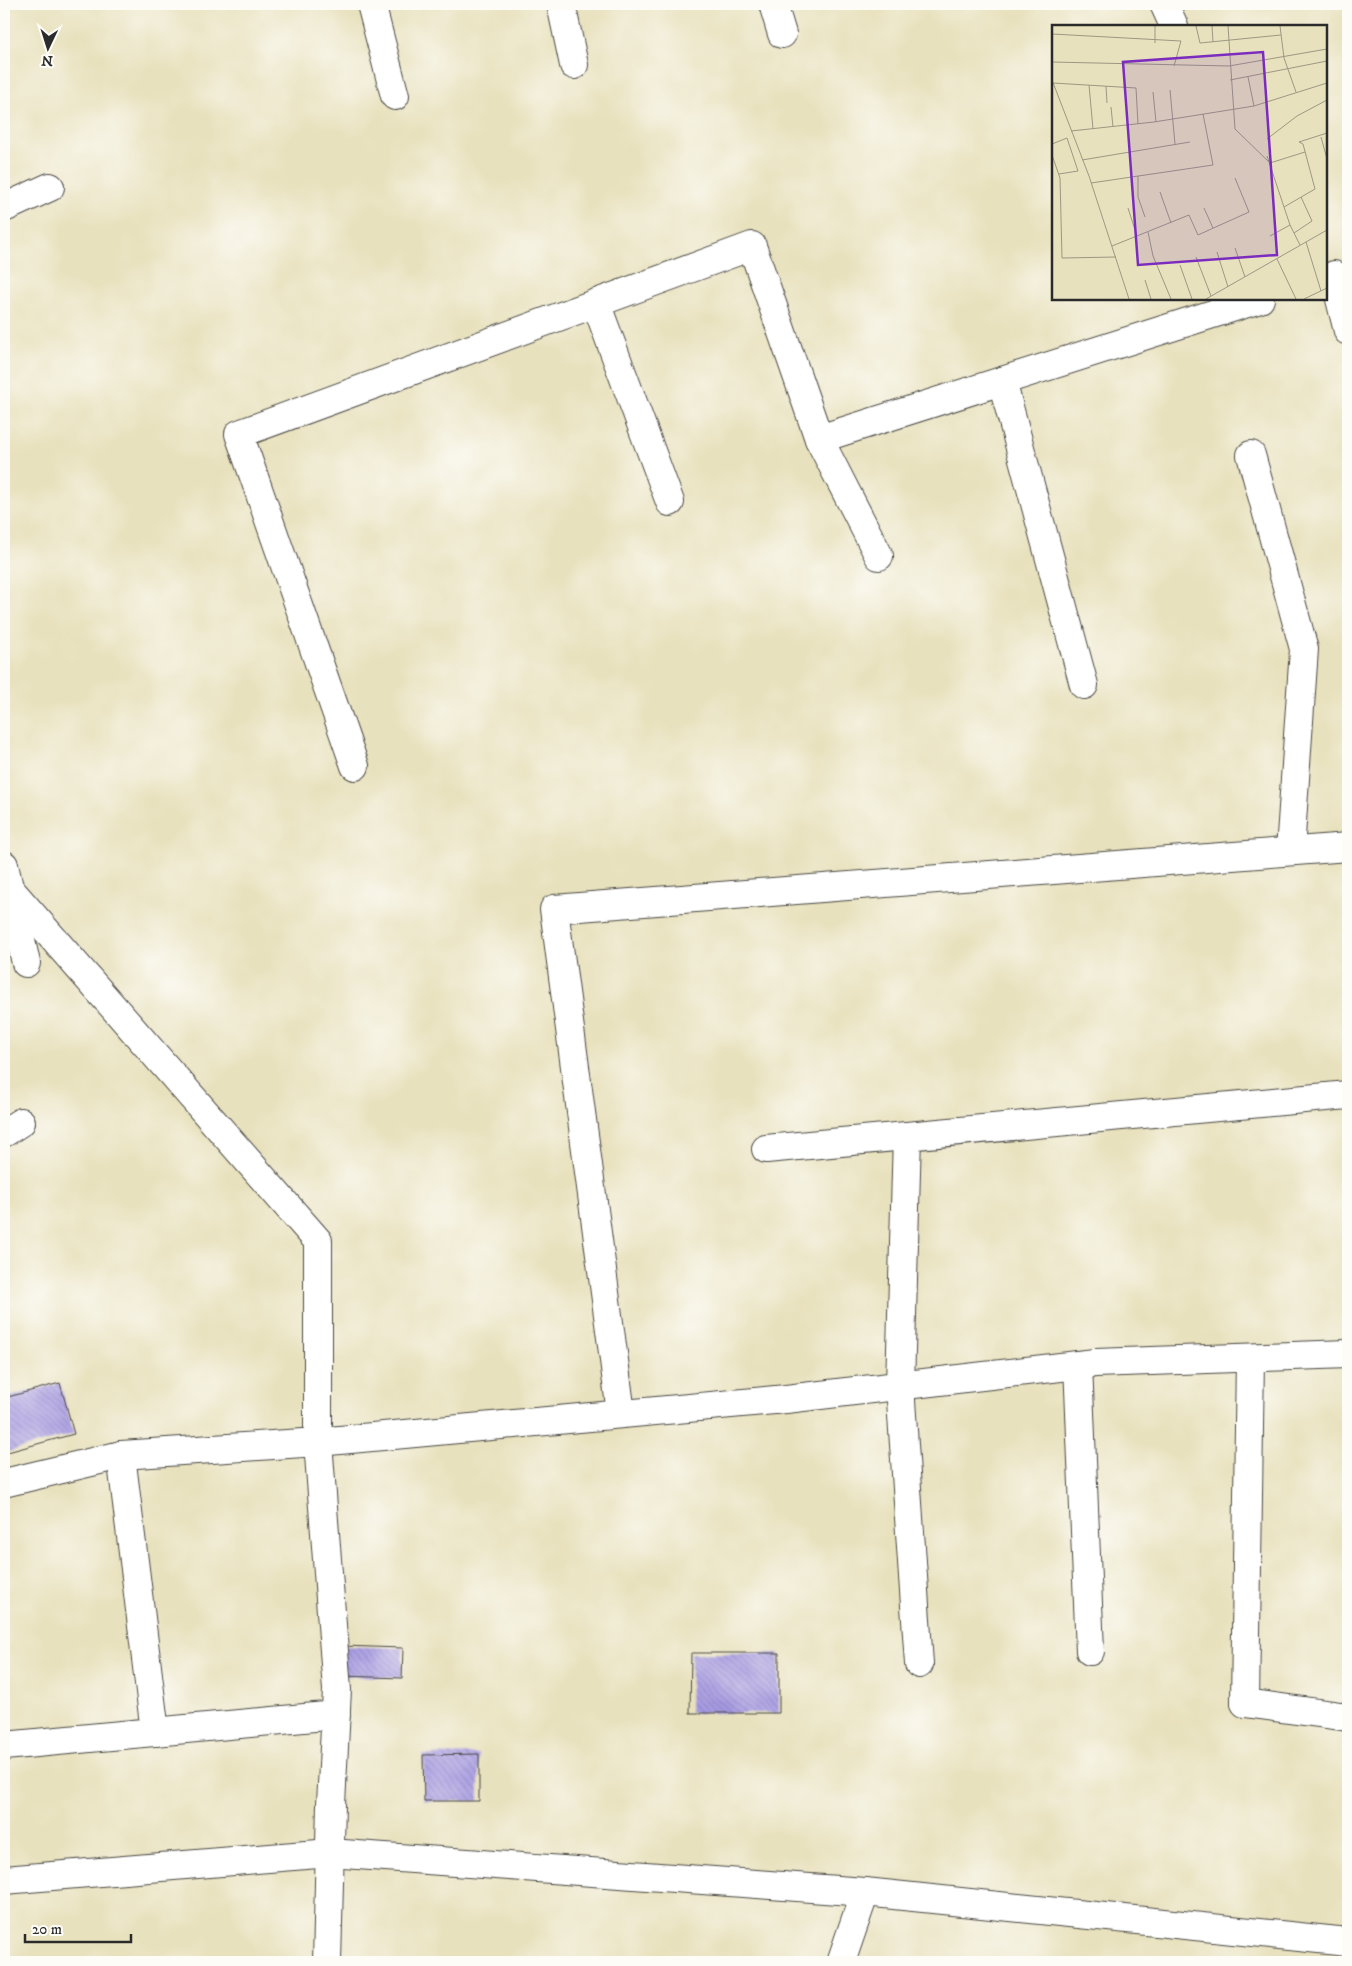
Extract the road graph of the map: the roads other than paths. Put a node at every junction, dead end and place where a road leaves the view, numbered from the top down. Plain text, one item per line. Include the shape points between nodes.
1 (372, 4) edge
2 (561, 4) edge
3 (773, 4) edge
4 (1164, 4) edge
5 (1174, 25) edge
6 (782, 34) dead end
7 (574, 65) dead end
8 (395, 96) dead end
9 (50, 187) dead end
10 (4, 208) edge
11 (1336, 274) edge
12 (1253, 300) edge
13 (596, 303) junction
14 (1224, 304) edge
15 (1348, 331) edge
16 (1002, 381) junction
17 (819, 439) junction
18 (1250, 455) dead end
19 (670, 502) dead end
20 (879, 556) dead end
21 (1084, 685) dead end
22 (355, 766) dead end
23 (1348, 847) edge
24 (1290, 851) junction
25 (5, 881) edge
26 (26, 963) dead end
27 (1348, 1094) edge
28 (907, 1136) junction
29 (766, 1149) dead end
30 (1348, 1354) edge
31 (1250, 1358) junction
32 (1078, 1365) junction
33 (900, 1386) junction
34 (621, 1413) junction
35 (318, 1442) junction
36 (121, 1455) junction
37 (4, 1484) edge
38 (1090, 1651) dead end
39 (919, 1664) dead end
40 (336, 1715) junction
41 (1348, 1717) edge
42 (155, 1732) junction
43 (4, 1746) edge
44 (330, 1853) junction
45 (4, 1880) edge
46 (865, 1892) junction
47 (1348, 1942) edge
48 (327, 1962) edge
49 (841, 1962) edge

1 - 8 street
2 - 7 street
3 - 6 street
4 - 5 street
9 - 10 street
11 - 15 street
12 - 14 street
13 - 17 street via 752,246
13 - 19 street
13 - 22 street via 239,434
14 - 16 street
16 - 17 street
16 - 21 street
17 - 20 street
18 - 24 street via 1304,649
23 - 24 street
24 - 34 street via 554,909
25 - 26 street
25 - 35 street via 318,1241
27 - 28 street
28 - 29 street
28 - 33 street
30 - 31 street
31 - 32 street
31 - 41 street via 1245,1704
32 - 33 street
32 - 38 street
33 - 34 street
33 - 39 street
34 - 35 street
35 - 36 street
35 - 40 street via 337,1690
36 - 37 street
36 - 42 street
40 - 42 street
40 - 44 street
42 - 43 street
44 - 45 street
44 - 46 street
44 - 48 street
46 - 47 street
46 - 49 street

